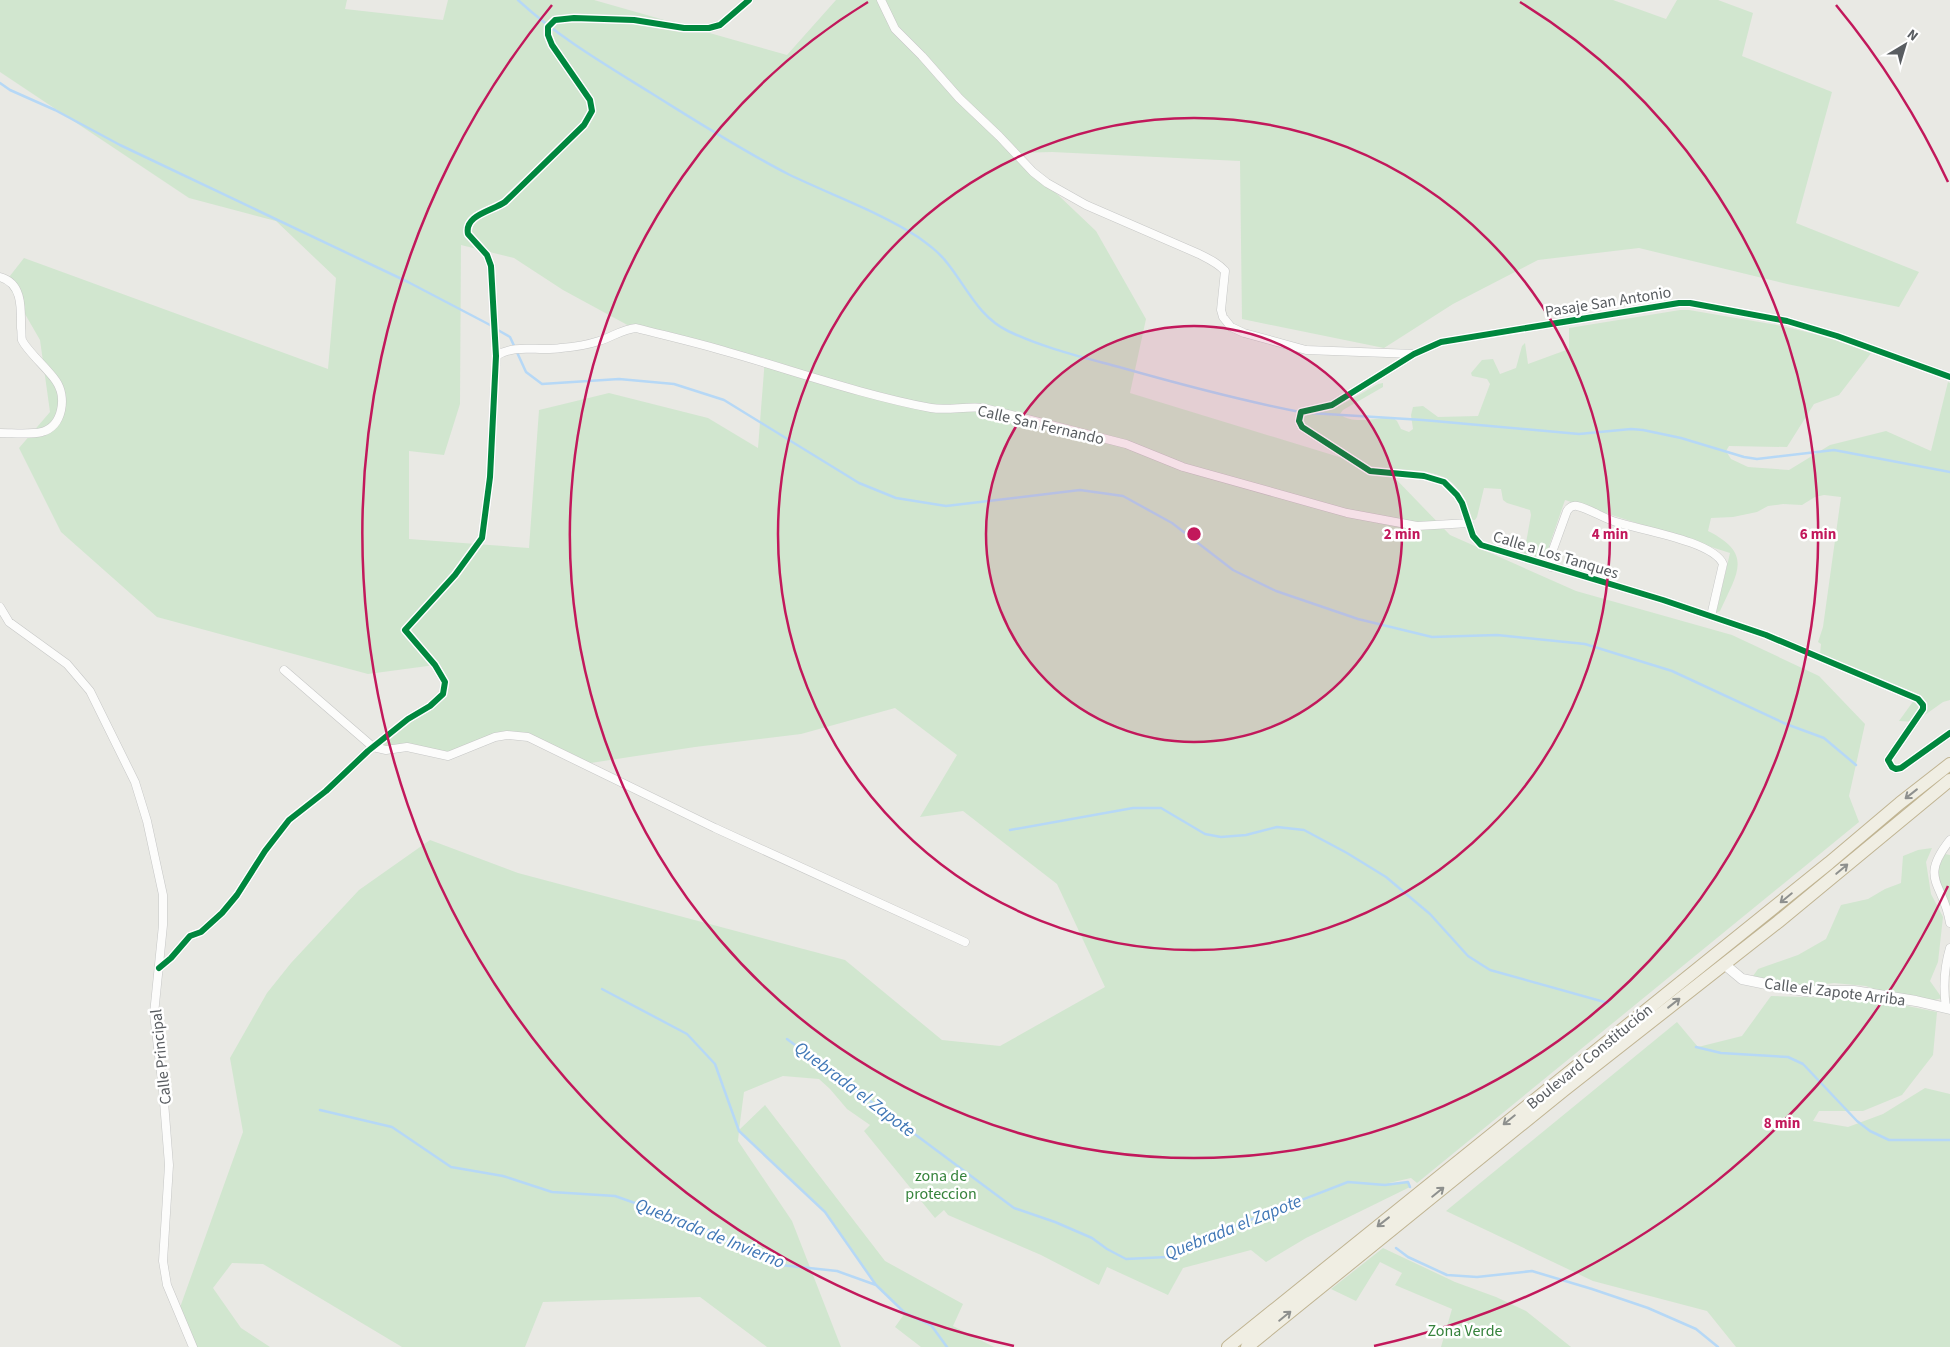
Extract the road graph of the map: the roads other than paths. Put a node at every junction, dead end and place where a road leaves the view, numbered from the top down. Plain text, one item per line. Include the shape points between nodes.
1 (749, 0) edge
2 (881, 0) edge
3 (0, 277) edge
4 (1414, 354) junction
5 (496, 356) junction
6 (1950, 377) edge
7 (0, 433) edge
8 (1469, 523) junction
9 (1551, 566) junction
10 (0, 607) edge
11 (1711, 616) junction
12 (284, 670) dead end
13 (1950, 732) edge
14 (373, 747) junction
15 (1950, 764) edge
16 (1950, 780) edge
17 (1950, 840) edge
18 (1950, 923) edge
19 (965, 942) dead end
20 (1950, 948) edge
21 (1724, 964) junction
22 (159, 968) junction
23 (1948, 1009) edge
24 (194, 1347) edge
25 (1228, 1347) edge
26 (1247, 1347) edge

1 - 5 street via 720,24 709,28 582,18 563,18 550,23 547,31 549,40 590,100 592,111 584,125 505,202 476,216 468,226 468,234 487,255 491,266
2 - 4 street via 895,29 1040,178 1086,205 1199,254 1223,268 1221,310 1231,327 1306,350
3 - 7 street via 17,288 22,339 57,382 62,396 62,413 44,431
4 - 6 street, Pasaje San Antonio via 1456,339 1690,303 1787,321
4 - 8 street, Calle a Los Tanques via 1332,405 1302,412 1299,421 1302,427 1370,471 1424,476 1444,482 1457,495
5 - 8 street, Calle San Fernando via 515,348 558,349 599,341 636,328 904,402 933,408 984,408 1126,444 1183,467 1347,513 1417,526
5 - 14 street via 490,477 482,538 405,630 435,665 445,682 443,694
8 - 9 street, Calle a Los Tanques via 1481,545
9 - 11 street, Calle a Los Tanques
9 - 11 street via 1551,555 1567,511 1577,506 1615,522 1687,542 1717,556 1723,564
10 - 22 street, Calle Principal via 10,622 76,672 90,691 135,782 163,895
11 - 13 street, Calle a Los Tanques via 1766,634 1918,699 1924,705 1923,709 1888,760 1896,769
12 - 14 street
14 - 19 street via 386,750 407,747 448,756 496,737 528,737 715,828
14 - 22 street via 289,820 222,913 201,932 190,936
15 -> 25 highway, Boulevard Constitución
21 -> 16 highway, Boulevard Constitución
17 - 18 street via 1933,870
20 - 23 street via 1944,980
21 - 23 street, Calle el Zapote Arriba via 1742,978 1781,987 1805,991 1854,991
26 -> 21 highway, Boulevard Constitución
22 - 24 street, Calle Principal via 154,1014 169,1165 163,1261 167,1285

